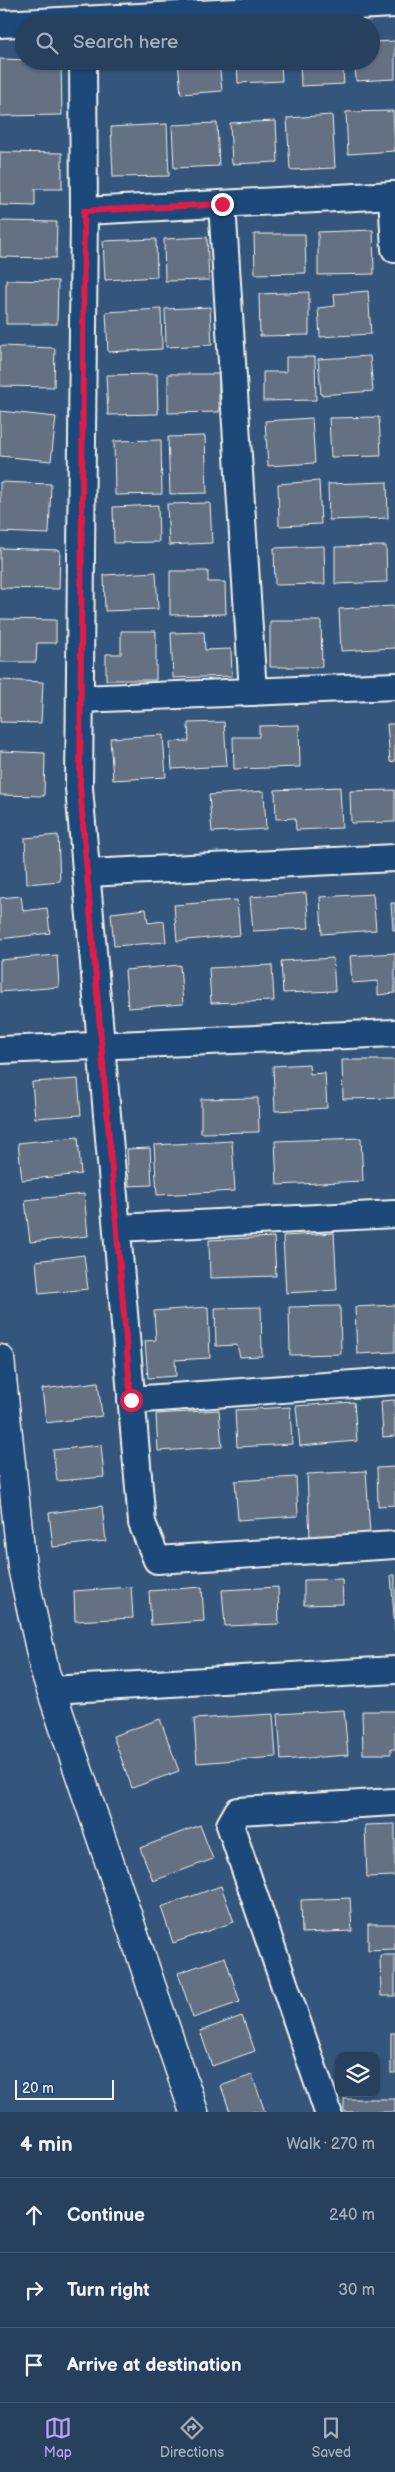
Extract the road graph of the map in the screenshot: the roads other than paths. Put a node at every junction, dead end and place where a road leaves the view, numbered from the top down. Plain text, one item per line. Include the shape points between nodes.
1 (395, 4) edge
2 (264, 5) edge
3 (82, 14) edge
4 (15, 22) edge
5 (0, 24) edge
6 (83, 70) edge
7 (394, 195) edge
8 (222, 204) junction
9 (84, 211) junction
10 (395, 249) edge
11 (395, 686) edge
12 (253, 692) junction
13 (80, 699) junction
14 (395, 858) edge
15 (87, 873) junction
16 (395, 1033) edge
17 (101, 1046) junction
18 (0, 1050) edge
19 (395, 1214) edge
20 (117, 1228) junction
21 (0, 1359) edge
22 (395, 1381) edge
23 (131, 1400) junction
24 (395, 1545) edge
25 (395, 1670) edge
26 (51, 1690) junction
27 (395, 1802) edge
28 (194, 2112) edge
29 (328, 2112) edge

1 - 2 street
2 - 3 street
4 - 5 street
6 - 9 street
7 - 8 street
7 - 10 street
8 - 9 street
8 - 12 street
9 - 13 street
11 - 12 street
12 - 13 street
13 - 15 street via 80,788
14 - 15 street
15 - 17 street
16 - 17 street
17 - 18 street
17 - 20 street
19 - 20 street
20 - 23 street
21 - 26 street via 22,1567
22 - 23 street
23 - 24 street via 142,1523 157,1560
25 - 26 street
26 - 28 street
27 - 29 street via 238,1811 230,1825

